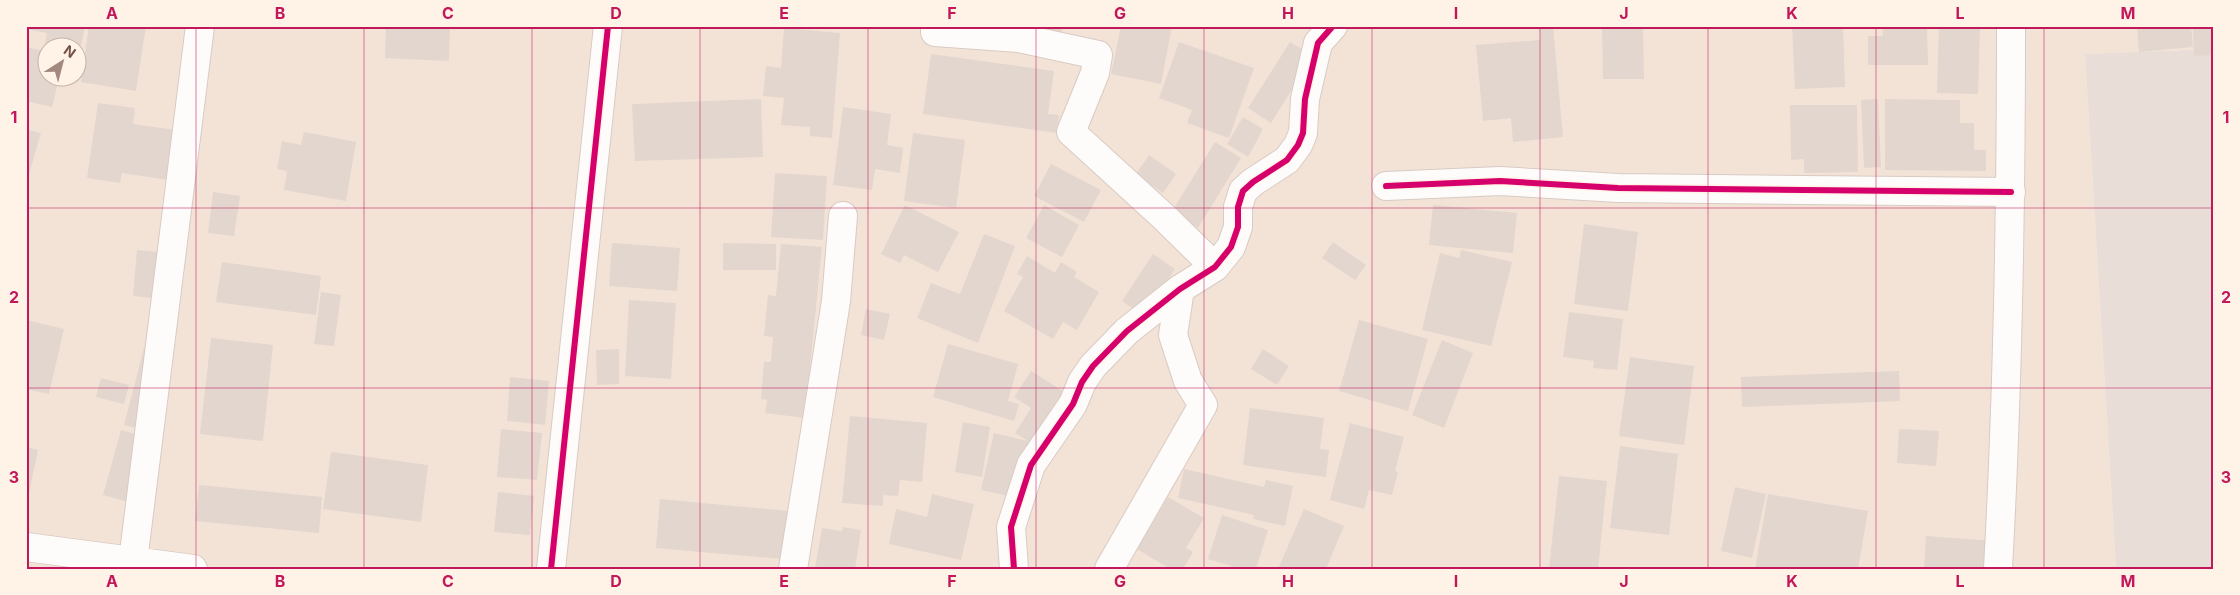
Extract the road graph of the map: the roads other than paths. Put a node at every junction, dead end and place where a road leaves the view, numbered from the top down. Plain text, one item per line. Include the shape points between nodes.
1 (200, 26) edge
2 (608, 26) edge
3 (935, 26) edge
4 (1333, 26) edge
5 (2011, 26) edge
6 (1386, 186) dead end
7 (2011, 192) junction
8 (843, 216) dead end
9 (1215, 267) junction
10 (1180, 289) junction
11 (26, 548) edge
12 (132, 561) junction
13 (193, 569) edge
14 (551, 569) edge
15 (793, 569) edge
16 (1014, 569) edge
17 (1109, 569) edge
18 (1998, 569) edge

1 - 12 street
2 - 14 street
3 - 9 street via 935,32 1019,38 1098,55 1095,72 1071,132
4 - 9 street via 1318,43 1305,99 1303,133 1298,145 1287,160 1243,192 1238,207 1238,227 1231,247
5 - 7 street
6 - 7 street via 1500,181 1628,188
7 - 18 street via 2005,447
8 - 15 street via 836,301
9 - 10 street
10 - 16 street via 1127,331 1093,366 1073,404 1031,465 1011,527
10 - 17 street via 1173,336 1188,381 1203,405
11 - 12 street
12 - 13 street

